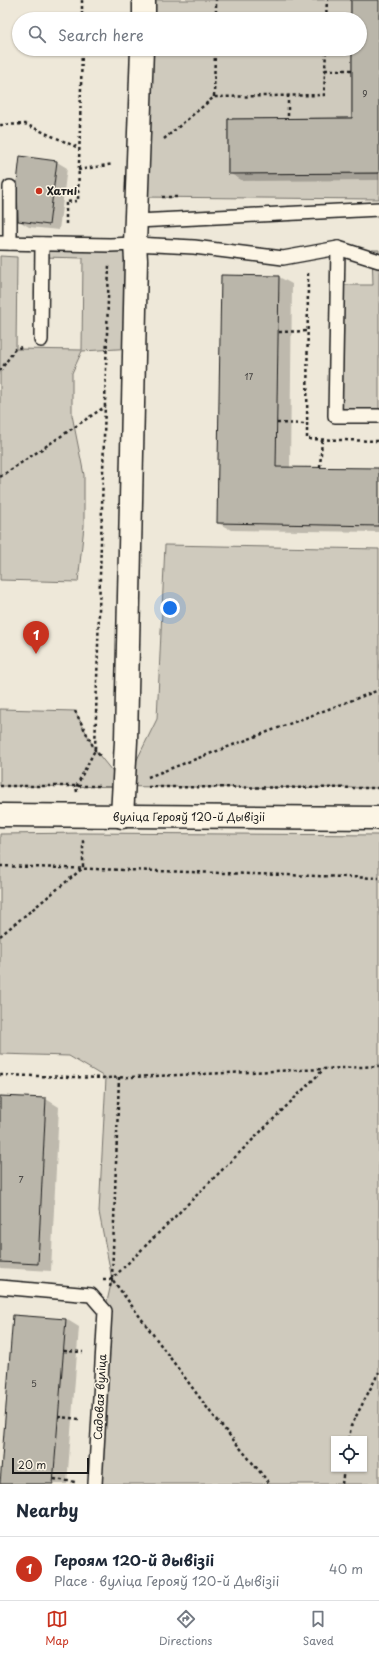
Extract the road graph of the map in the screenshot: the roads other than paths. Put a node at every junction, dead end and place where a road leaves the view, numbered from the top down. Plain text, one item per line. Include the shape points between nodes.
1 (144, 0) edge
2 (144, 12) edge
3 (142, 56) edge
4 (10, 187) dead end
5 (379, 209) edge
6 (137, 221) junction
7 (5, 243) edge
8 (42, 244) junction
9 (135, 244) junction
10 (338, 248) junction
11 (379, 261) edge
12 (41, 340) dead end
13 (379, 416) edge
14 (0, 815) edge
15 (122, 816) junction
16 (379, 818) edge
17 (0, 1287) edge
18 (95, 1484) edge

1 - 2 street
3 - 6 street
4 - 7 lane
5 - 6 lane
6 - 9 street
7 - 8 lane
8 - 9 lane
8 - 12 lane
9 - 10 lane via 194,247 283,258
9 - 15 street via 126,733
10 - 11 lane
10 - 13 lane via 335,416
14 - 15 street, вуліца Герояў 120-й Дывізіі
15 - 16 street, вуліца Герояў 120-й Дывізіі
17 - 18 lane, Садовая вуліца via 91,1295 105,1311

